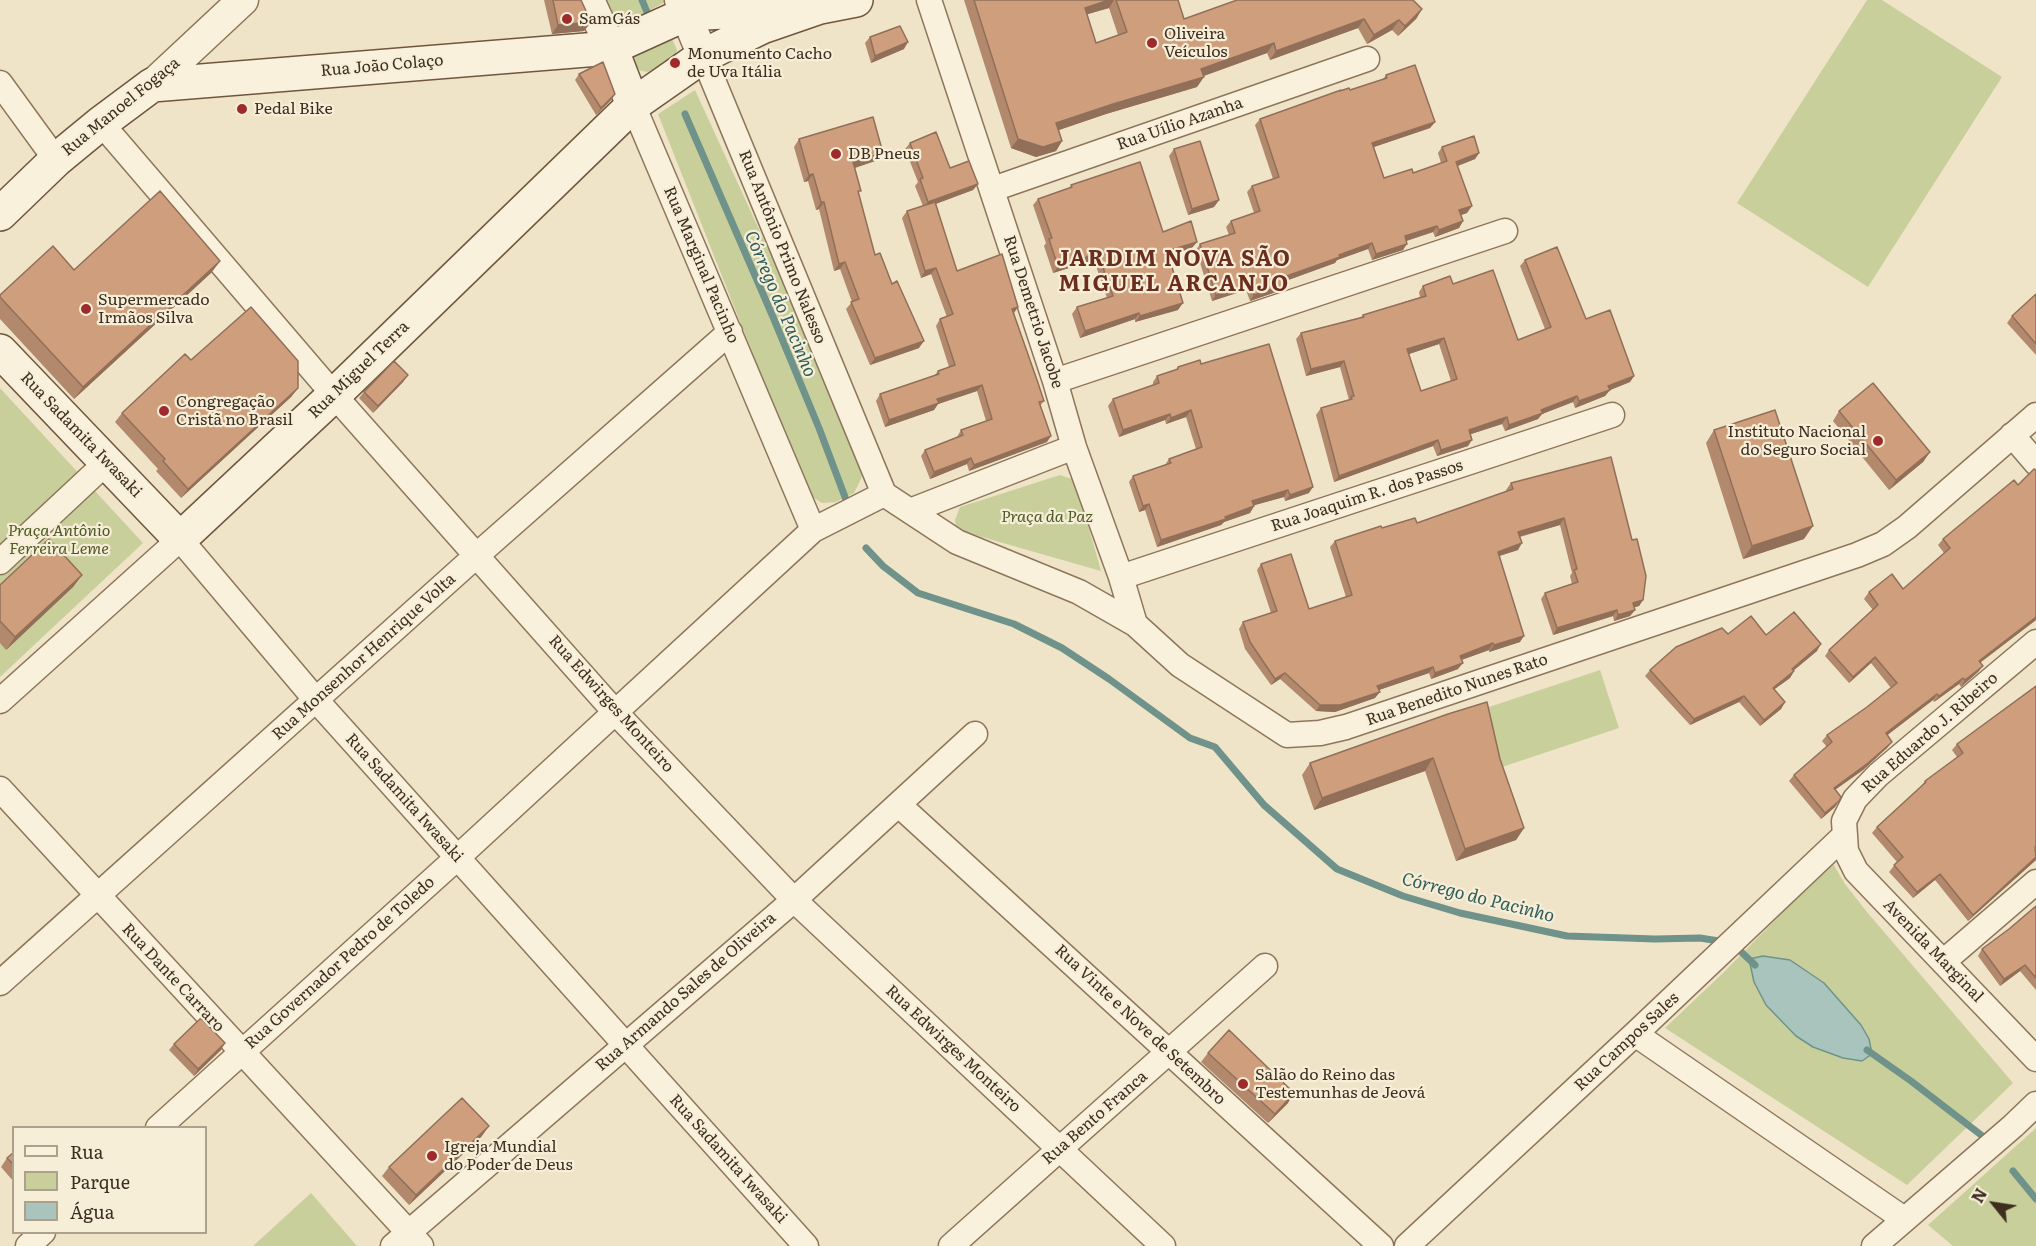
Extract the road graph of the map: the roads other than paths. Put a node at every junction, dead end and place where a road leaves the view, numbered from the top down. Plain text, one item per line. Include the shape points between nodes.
1 (243, 0) edge
2 (589, 0) edge
3 (929, 0) edge
4 (842, 2) edge
5 (681, 11) edge
6 (618, 45) junction
7 (1366, 58) dead end
8 (695, 61) junction
9 (0, 83) edge
10 (152, 85) junction
11 (640, 99) junction
12 (101, 123) junction
13 (56, 160) junction
14 (993, 189) junction
15 (0, 214) edge
16 (1505, 231) dead end
17 (730, 332) junction
18 (0, 351) edge
19 (1055, 381) junction
20 (334, 394) junction
21 (1612, 415) dead end
22 (2036, 416) edge
23 (2012, 435) junction
24 (1074, 447) junction
25 (107, 462) junction
26 (2036, 463) edge
27 (874, 500) junction
28 (910, 511) junction
29 (813, 530) junction
30 (180, 539) junction
31 (476, 556) junction
32 (0, 562) edge
33 (1121, 577) junction
34 (1135, 624) junction
35 (2036, 642) edge
36 (316, 700) junction
37 (0, 701) edge
38 (615, 712) junction
39 (975, 734) dead end
40 (0, 789) edge
41 (899, 805) junction
42 (1845, 836) junction
43 (457, 858) junction
44 (2036, 882) edge
45 (96, 895) junction
46 (794, 900) junction
47 (1943, 962) junction
48 (1265, 966) dead end
49 (0, 983) edge
50 (1635, 1034) junction
51 (624, 1044) junction
52 (242, 1051) junction
53 (1170, 1052) junction
54 (2036, 1059) edge
55 (2036, 1104) edge
56 (160, 1126) edge
57 (1059, 1150) junction
58 (1904, 1219) junction
59 (42, 1234) edge
60 (407, 1242) edge
61 (28, 1246) edge
62 (806, 1246) edge
63 (951, 1246) edge
64 (1163, 1246) edge
65 (1381, 1246) edge
66 (1407, 1246) edge
67 (1874, 1246) edge

1 - 10 street, Rua Manoel Fogaça
2 - 6 street, Rua Marginal Pacinho
3 - 14 street, Rua Demetrio Jacobe
4 - 5 main road
4 - 8 main road, Rua Miguel Terra via 762,27
5 - 6 main road, Rua João Colaço
5 - 8 street, Rua Antônio Primo Nalesso
6 - 10 main road, Rua João Colaço
6 - 11 main road, Rua Marginal Pacinho
7 - 14 street, Rua Uílio Azanha
8 - 11 main road, Rua Miguel Terra
8 - 27 street, Rua Antônio Primo Nalesso
9 - 13 street
10 - 12 main road, Rua Manoel Fogaça
11 - 17 street, Rua Marginal Pacinho
11 - 20 main road, Rua Miguel Terra
12 - 13 main road, Rua Manoel Fogaça
12 - 20 street, Rua Edwirges Monteiro
13 - 15 main road, Rua Manoel Fogaça
14 - 19 street, Rua Demetrio Jacobe
16 - 19 street
17 - 29 street, Rua Marginal Pacinho
17 - 31 street, Rua Monsenhor Henrique Volta
18 - 25 main road, Rua Sadamita Iwasaki
19 - 24 street, Rua Demetrio Jacobe
20 - 30 main road, Rua Miguel Terra
20 - 31 street, Rua Edwirges Monteiro
21 - 33 street, Rua Joaquim R. dos Passos
22 - 23 street, Rua Benedito Nunes Rato
23 - 26 street
23 - 34 street, Rua Benedito Nunes Rato via 1883,544 1320,733 1287,735 1180,665
24 - 28 street
24 - 33 street, Rua Demetrio Jacobe
25 - 30 main road, Rua Sadamita Iwasaki
25 - 32 street
27 - 28 street, Rua Benedito Nunes Rato
27 - 29 street, Rua Governador Pedro de Toledo
28 - 34 street, Rua Benedito Nunes Rato via 957,542 1079,592
29 - 38 street, Rua Governador Pedro de Toledo
30 - 36 street, Rua Sadamita Iwasaki
30 - 37 street, Rua Miguel Terra
31 - 36 street, Rua Monsenhor Henrique Volta
31 - 38 street, Rua Edwirges Monteiro
33 - 34 street, Rua Demetrio Jacobe
35 - 42 street, Rua Eduardo J. Ribeiro via 1878,775 1855,799 1844,821
36 - 43 street, Rua Sadamita Iwasaki
36 - 45 street, Rua Monsenhor Henrique Volta
38 - 43 street, Rua Governador Pedro de Toledo
38 - 46 street, Rua Edwirges Monteiro
39 - 41 street, Rua Armando Sales de Oliveira
40 - 45 street, Rua Dante Carraro
41 - 46 street, Rua Armando Sales de Oliveira
41 - 53 street, Rua Vinte e Nove de Setembro
42 - 47 street, Avenida Marginal via 1846,851 1856,871
42 - 50 street, Rua Campos Sales
43 - 51 street, Rua Sadamita Iwasaki
43 - 52 street, Rua Governador Pedro de Toledo
44 - 47 street
45 - 49 street, Rua Monsenhor Henrique Volta
45 - 52 street, Rua Dante Carraro
46 - 51 street, Rua Armando Sales de Oliveira
46 - 57 street, Rua Edwirges Monteiro
47 - 54 street, Avenida Marginal
48 - 53 street, Rua Bento Franca
50 - 58 street
50 - 66 street, Rua Campos Sales
51 - 60 street, Rua Armando Sales de Oliveira
51 - 62 street, Rua Sadamita Iwasaki
52 - 56 street, Rua Governador Pedro de Toledo
52 - 60 street, Rua Dante Carraro
53 - 57 street, Rua Bento Franca
53 - 65 street, Rua Vinte e Nove de Setembro
55 - 58 street
57 - 63 street, Rua Bento Franca
57 - 64 street, Rua Edwirges Monteiro
58 - 67 street
59 - 61 street

